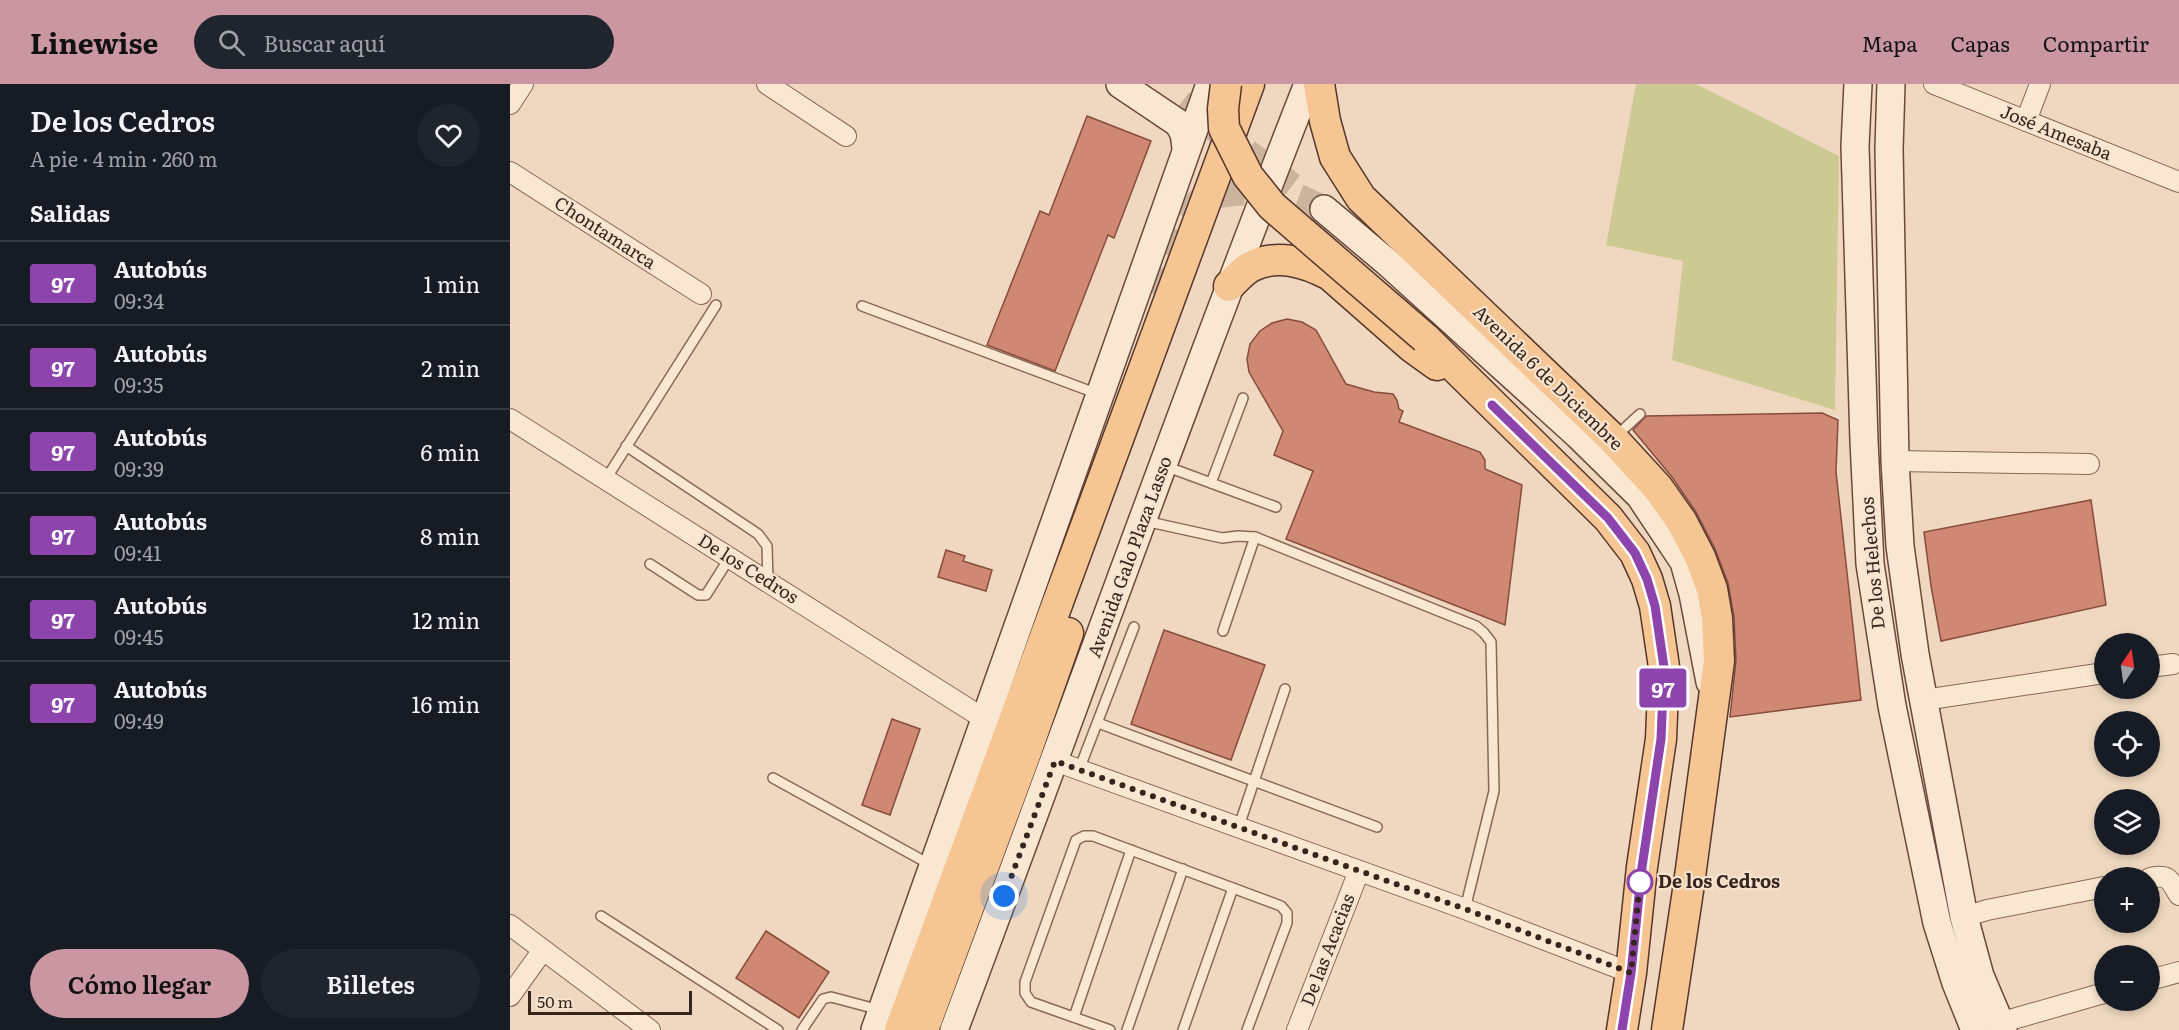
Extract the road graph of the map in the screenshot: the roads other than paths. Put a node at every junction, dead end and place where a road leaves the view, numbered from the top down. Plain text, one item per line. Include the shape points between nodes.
1 (523, 84) edge
2 (767, 84) edge
3 (1120, 84) edge
4 (1152, 84) edge
5 (1210, 84) edge
6 (1226, 84) edge
7 (1250, 84) edge
8 (1271, 84) edge
9 (1308, 84) edge
10 (1318, 84) edge
11 (1858, 84) edge
12 (1891, 84) edge
13 (1934, 84) edge
14 (2040, 84) edge
15 (1180, 103) tunnel mouth
16 (510, 104) edge
17 (2026, 121) junction
18 (846, 136) dead end
19 (1855, 146) junction
20 (1186, 148) junction
21 (1889, 149) junction
22 (510, 171) edge
23 (2179, 182) edge
24 (1324, 209) tunnel mouth
25 (1229, 285) junction
26 (1150, 292) tunnel mouth
27 (708, 299) joint
28 (862, 306) dead end
29 (1099, 394) junction
30 (1242, 398) dead end
31 (1492, 405) junction
32 (1640, 414) dead end
33 (510, 419) edge
34 (1613, 439) junction
35 (626, 446) junction
36 (1895, 461) junction
37 (2089, 464) dead end
38 (1163, 465) junction
39 (606, 479) junction
40 (1211, 483) junction
41 (1276, 507) dead end
42 (1143, 520) junction
43 (1255, 537) junction
44 (730, 557) junction
45 (1042, 563) junction
46 (650, 564) dead end
47 (768, 582) junction
48 (1134, 627) dead end
49 (1223, 631) dead end
50 (2173, 663) dead end
51 (2160, 665) edge
52 (2094, 674) edge
53 (1285, 689) dead end
54 (1924, 700) junction
55 (1714, 701) junction
56 (986, 720) junction
57 (1098, 723) junction
58 (1067, 765) junction
59 (773, 778) dead end
60 (1254, 781) junction
61 (1239, 826) junction
62 (1377, 827) dead end
63 (1131, 850) junction
64 (934, 867) junction
65 (1183, 870) junction
66 (1359, 871) junction
67 (2160, 876) edge
68 (1233, 888) junction
69 (2094, 889) edge
70 (2179, 895) edge
71 (1465, 909) junction
72 (601, 916) dead end
73 (1964, 917) junction
74 (510, 925) edge
75 (543, 950) junction
76 (2179, 972) edge
77 (1631, 973) junction
78 (2160, 977) edge
79 (510, 996) edge
80 (2094, 996) edge
81 (1074, 1017) junction
82 (886, 1024) edge
83 (1992, 1028) edge
84 (650, 1030) edge
85 (778, 1030) edge
86 (802, 1030) edge
87 (923, 1030) edge
88 (954, 1030) edge
89 (1110, 1030) edge
90 (1127, 1030) edge
91 (1183, 1030) edge
92 (1246, 1030) edge
93 (1297, 1030) edge
94 (1622, 1030) edge
95 (1667, 1030) edge

1 - 16 street
2 - 18 street
3 - 20 main road via 1178,123
4 - 15 main road
5 - 20 main road
6 - 31 main road, bridge via 1224,128 1248,176 1266,199 1425,338
7 - 82 main road
8 - 87 main road, Avenida Galo Plaza Lasso
9 - 25 main road, Avenida Galo Plaza Lasso
10 - 34 main road, Avenida 6 de Diciembre via 1335,157 1361,198
11 - 19 main road, De los Helechos
12 - 21 main road, De los Helechos
13 - 17 street, José Amesaba
14 - 17 street
17 - 23 street, José Amesaba
19 - 21 main road
19 - 83 main road, De los Helechos via 1869,541 1884,664 1937,922 1956,983
20 - 29 main road
21 - 36 main road, De los Helechos
22 - 27 street, Chontamarca
24 - 55 main road, Avenida 6 de Diciembre via 1552,411 1640,496 1684,562
25 - 31 main road via 1249,268 1269,260 1314,266 1330,275 1412,347
25 - 38 main road, Avenida Galo Plaza Lasso
26 - 45 main road
27 - 35 lane
28 - 29 lane
29 - 45 main road
30 - 40 lane
31 - 77 main road via 1608,518 1635,553 1655,606 1664,667 1661,739
32 - 34 lane
33 - 39 street, De los Cedros
34 - 55 main road, Avenida 6 de Diciembre via 1658,488 1700,557 1717,618 1719,661
35 - 39 lane
35 - 47 lane via 758,534 767,546
36 - 37 street
36 - 54 main road, De los Helechos via 1900,546
38 - 40 lane
38 - 42 main road, Avenida Galo Plaza Lasso
39 - 44 street, De los Cedros
40 - 41 lane
42 - 43 lane via 1222,538
42 - 58 main road, Avenida Galo Plaza Lasso
43 - 49 lane
43 - 71 lane via 1476,626 1491,642 1494,791
44 - 46 lane via 706,596 698,596
44 - 47 street, De los Cedros
45 - 56 main road
47 - 56 street, De los Cedros
48 - 57 lane
50 - 51 street
52 - 54 street
53 - 60 lane
54 - 73 main road, De los Helechos
55 - 95 main road, Avenida 6 de Diciembre
56 - 64 main road
57 - 58 lane
57 - 60 lane
58 - 61 street
58 - 88 main road, Avenida Galo Plaza Lasso
59 - 64 lane
60 - 61 lane
60 - 62 lane
61 - 66 street
63 - 65 lane
63 - 81 lane
63 - 81 lane via 1093,836 1076,840 1025,982 1030,1002
64 - 82 main road
65 - 68 lane
65 - 90 lane
66 - 71 street
66 - 93 street, De las Acacias
67 - 70 street via 2169,878
68 - 91 lane
68 - 92 lane via 1281,906 1287,913
69 - 73 street
71 - 77 street
72 - 85 lane
73 - 83 main road, De los Helechos
74 - 75 street
75 - 79 street
75 - 84 street
76 - 78 street
77 - 94 main road
80 - 83 street
81 - 89 lane
82 - 86 lane via 831,997 823,999

